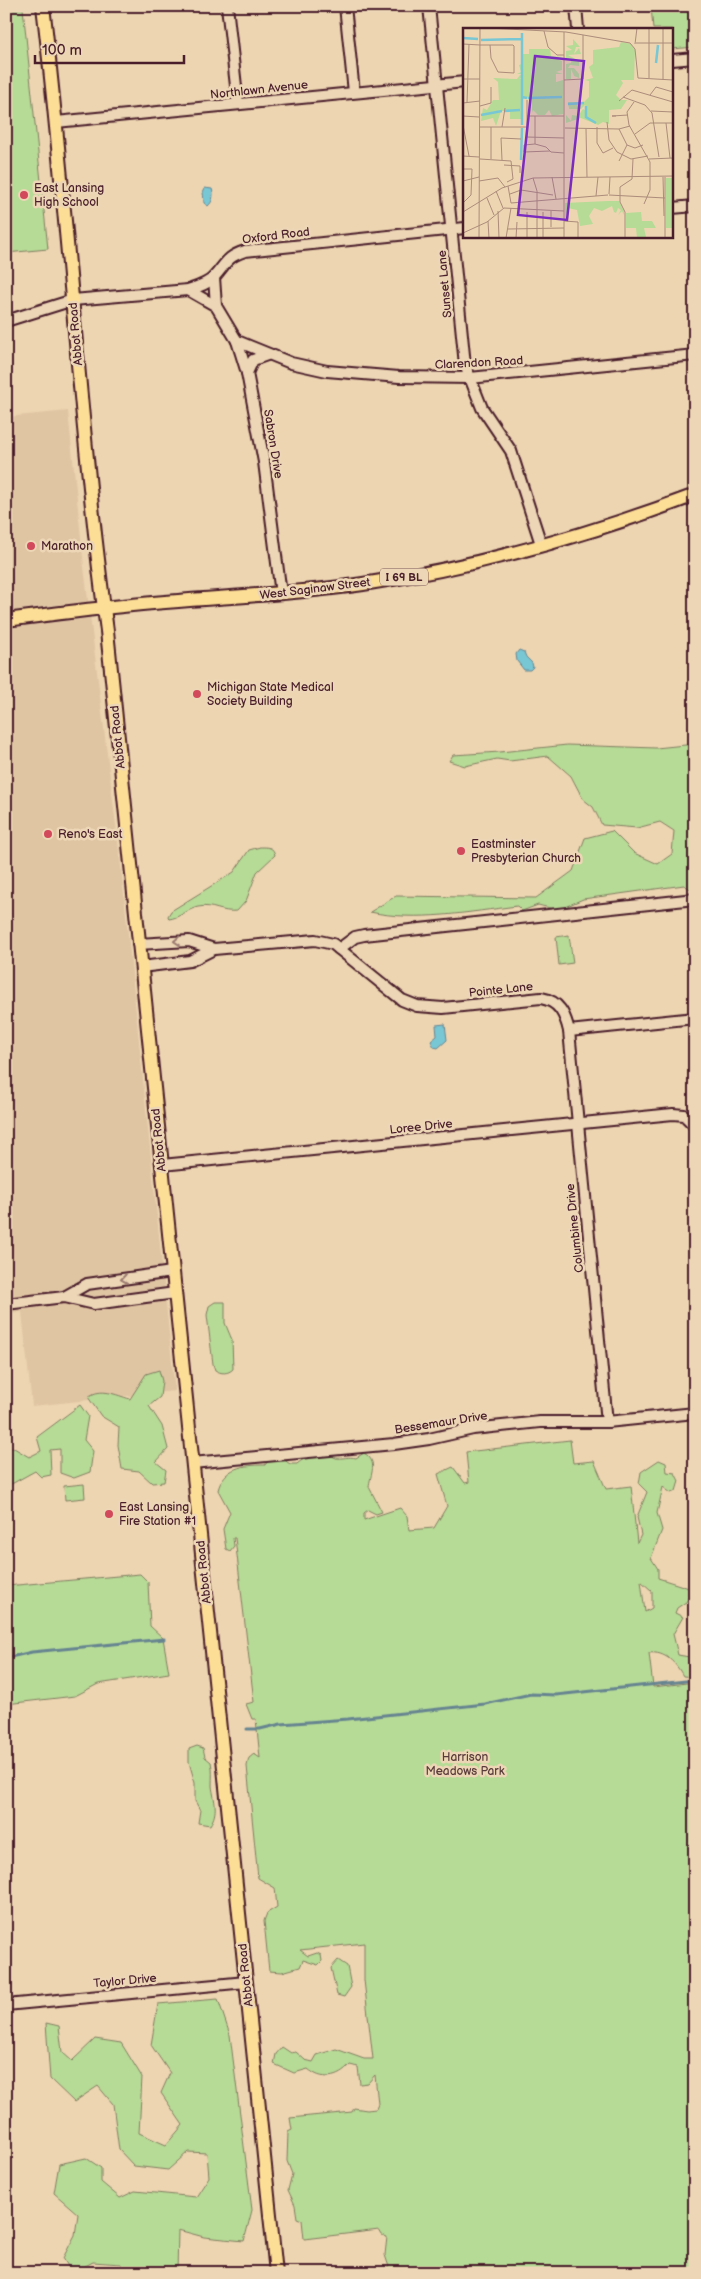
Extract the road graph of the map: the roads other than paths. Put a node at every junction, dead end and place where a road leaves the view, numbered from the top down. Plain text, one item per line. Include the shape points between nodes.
1 (44, 6) edge
2 (226, 6) edge
3 (345, 6) edge
4 (429, 6) edge
5 (576, 6) edge
6 (578, 28) edge
7 (695, 58) edge
8 (674, 60) edge
9 (463, 82) edge
10 (437, 84) junction
11 (354, 92) junction
12 (238, 104) junction
13 (56, 122) junction
14 (695, 206) edge
15 (674, 208) edge
16 (463, 228) edge
17 (453, 229) junction
18 (214, 277) junction
19 (188, 290) junction
20 (73, 300) junction
21 (216, 306) junction
22 (6, 321) edge
23 (236, 341) junction
24 (267, 355) junction
25 (695, 355) edge
26 (247, 373) junction
27 (470, 378) junction
28 (695, 494) edge
29 (541, 544) junction
30 (281, 594) junction
31 (104, 608) junction
32 (6, 620) edge
33 (695, 899) edge
34 (138, 944) junction
35 (214, 949) junction
36 (339, 949) junction
37 (140, 967) junction
38 (695, 1018) edge
39 (569, 1031) junction
40 (577, 1123) junction
41 (695, 1126) edge
42 (162, 1165) junction
43 (172, 1272) junction
44 (175, 1293) junction
45 (64, 1297) junction
46 (6, 1304) edge
47 (695, 1413) edge
48 (608, 1422) junction
49 (192, 1463) junction
50 (246, 1982) junction
51 (6, 2005) edge
52 (276, 2273) edge

1 - 13 main road, Abbot Road
2 - 12 street
3 - 11 street
4 - 10 street, Sunset Lane
5 - 6 street
7 - 8 street
9 - 10 street, Northlawn Avenue
10 - 11 street, Northlawn Avenue
10 - 17 street, Sunset Lane
11 - 12 street, Northlawn Avenue
12 - 13 street, Northlawn Avenue
13 - 20 main road, Abbot Road
14 - 15 street
16 - 17 street, Oxford Road
17 - 18 street, Oxford Road via 245,251 226,260
17 - 27 street, Sunset Lane via 465,365
18 - 19 street, Oxford Road
18 - 21 street, Sabron Drive
19 - 20 street, Oxford Road
19 - 21 street
20 - 22 street, Oxford Road
20 - 31 main road, Abbot Road
21 - 23 street, Sabron Drive
23 - 24 street, Clarendon Road
23 - 26 street, Sabron Drive
24 - 26 street via 253,360
24 - 27 street, Clarendon Road via 291,363 354,374
25 - 27 street, Clarendon Road
26 - 30 street, Sabron Drive via 262,453
27 - 29 street, Sunset Lane via 482,408 511,451
28 - 29 main road, West Saginaw Street / I 69 BL
29 - 30 main road, West Saginaw Street / I 69 BL via 430,572
30 - 31 main road, West Saginaw Street / I 69 BL
31 - 32 main road, I 69 BL
31 - 34 main road, Abbot Road
33 - 36 street via 364,934
35 -> 34 street via 189,940
34 - 37 main road, Abbot Road
35 - 36 street, Pointe Lane via 315,940
35 - 37 street via 190,961
36 - 39 street, Pointe Lane via 402,1000 417,1006 443,1008 541,998 551,1000 563,1013
37 - 42 main road, Abbot Road
38 - 39 street
39 - 40 street, Columbine Drive
40 - 41 street, Loree Drive via 673,1114 684,1115
40 - 42 street, Loree Drive
40 - 48 street, Columbine Drive
42 - 43 main road, Abbot Road
43 - 44 main road, Abbot Road
43 -> 45 street via 87,1284
44 - 45 street via 94,1304
44 - 49 main road, Abbot Road
45 - 46 street
47 - 48 street, Bessemaur Drive
48 - 49 street, Bessemaur Drive via 540,1422 473,1429 394,1444
49 - 50 main road, Abbot Road
50 - 51 street, Taylor Drive
50 - 52 main road, Abbot Road

